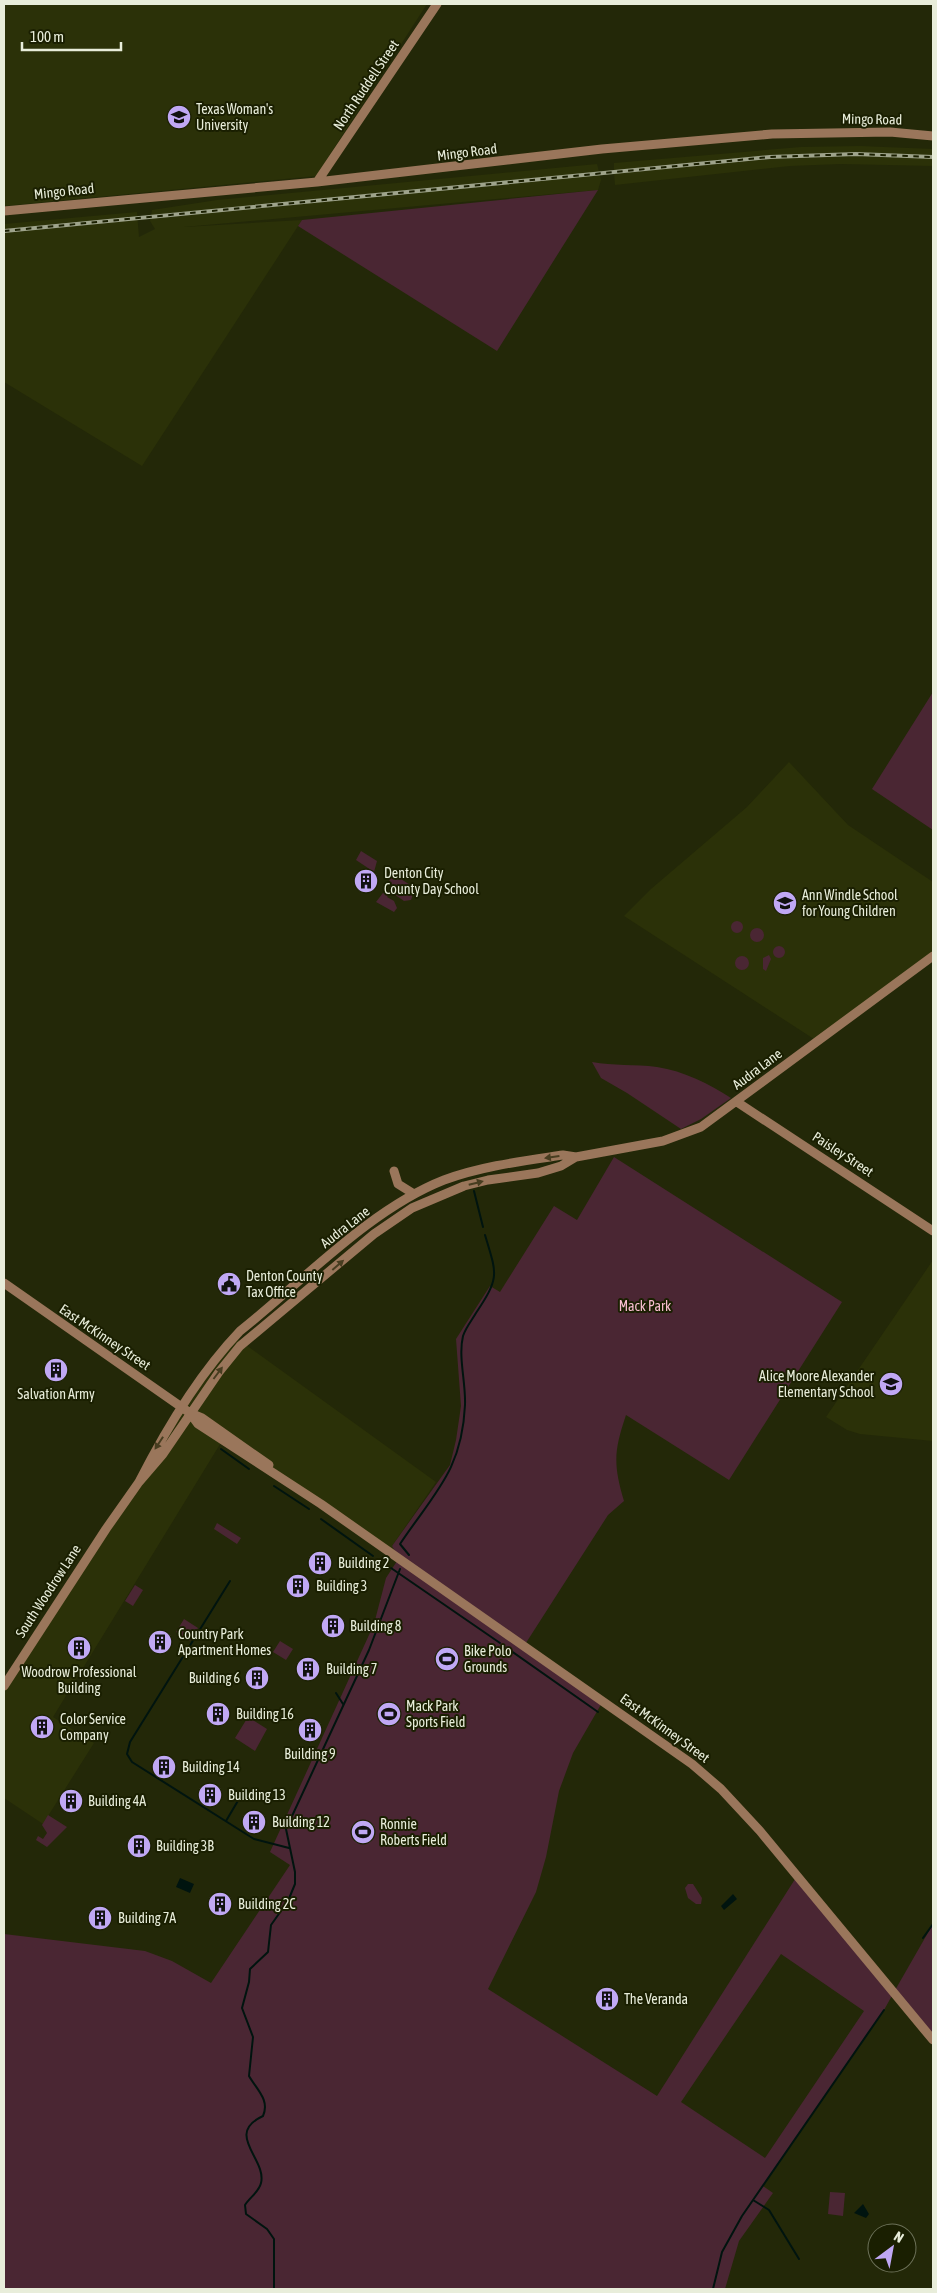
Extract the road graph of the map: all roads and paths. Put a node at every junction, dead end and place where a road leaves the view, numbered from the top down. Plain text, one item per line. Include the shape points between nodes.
1 (437, 4) edge
2 (933, 136) edge
3 (317, 182) junction
4 (4, 211) edge
5 (933, 956) edge
6 (737, 1102) junction
7 (576, 1157) junction
8 (507, 1164) junction
9 (394, 1171) dead end
10 (509, 1177) junction
11 (414, 1194) junction
12 (933, 1231) edge
13 (4, 1283) edge
14 (269, 1308) junction
15 (275, 1317) junction
16 (183, 1407) junction
17 (190, 1413) junction
18 (139, 1482) junction
19 (4, 1686) edge
20 (933, 2040) edge

1 - 3 street, North Ruddell Street
2 - 3 street, Mingo Road via 890,132 772,134 602,149
3 - 4 street, Mingo Road
5 - 6 street, Audra Lane
6 - 7 street, Audra Lane via 701,1127 681,1136
6 - 12 street, Paisley Street
7 -> 8 street, Audra Lane via 563,1155
7 - 10 street, Audra Lane via 538,1173
8 - 10 street
8 - 11 street, Audra Lane via 444,1180
9 - 11 street via 398,1184
15 -> 10 street, Audra Lane via 374,1234 412,1208 464,1186
11 - 14 street, Audra Lane via 360,1231
13 - 16 street, East McKinney Street
14 - 15 street
14 - 16 street, Audra Lane via 226,1346
17 -> 15 street, Audra Lane via 231,1356
16 - 17 street, East McKinney Street
16 -> 18 street, Audra Lane via 154,1450
17 - 18 street, Audra Lane via 163,1454
17 - 20 street, East McKinney Street via 270,1465 321,1504 672,1748 707,1776 760,1832
18 - 19 street, South Woodrow Lane

